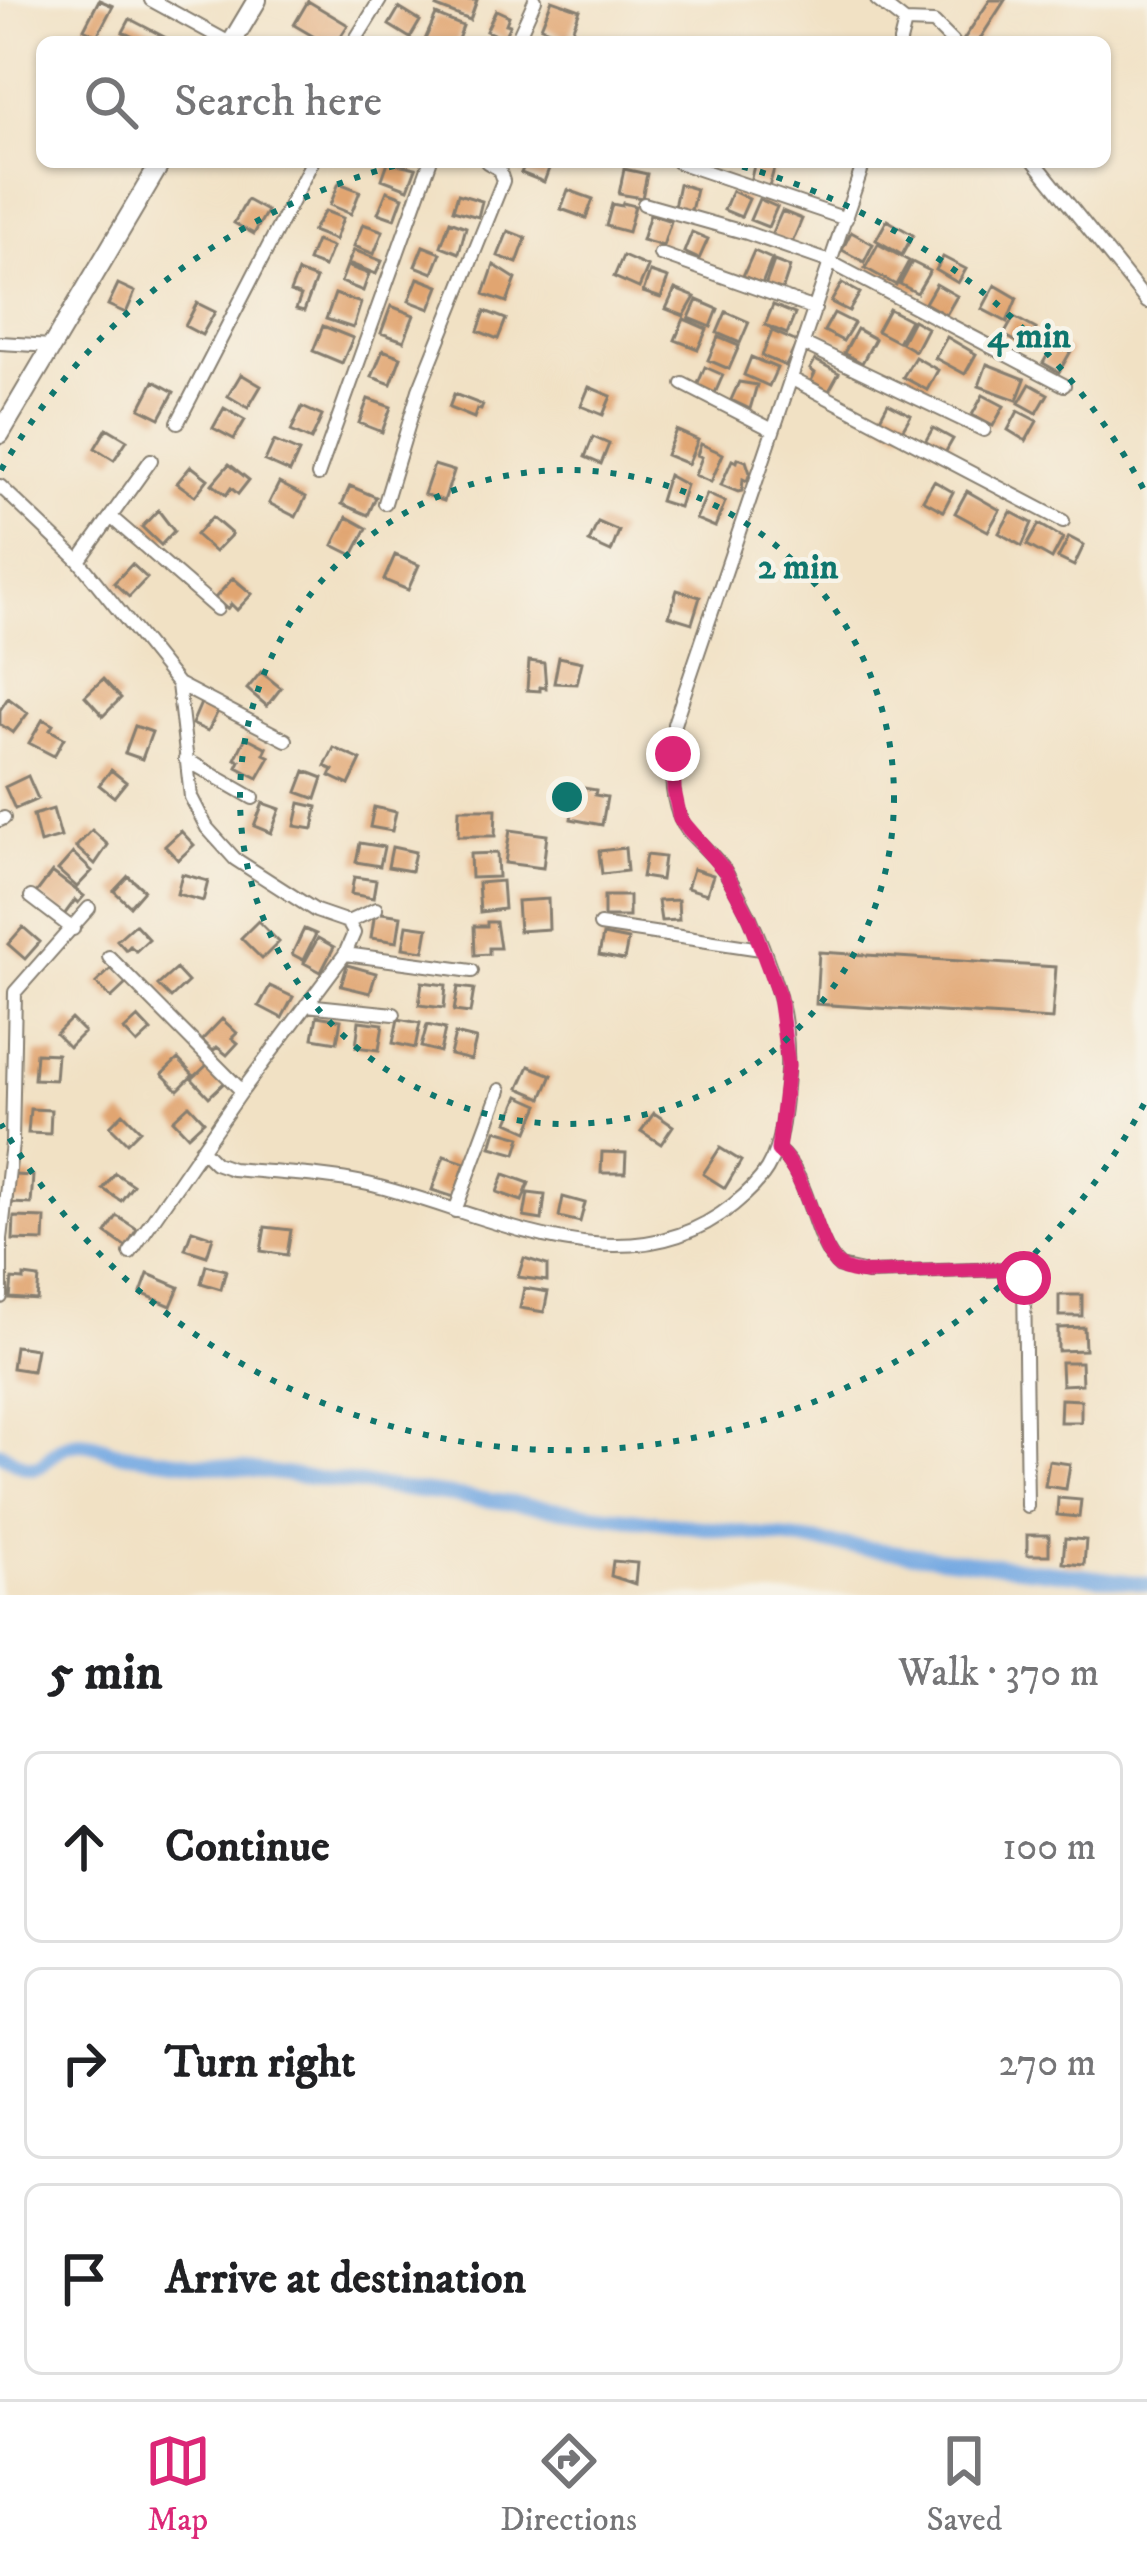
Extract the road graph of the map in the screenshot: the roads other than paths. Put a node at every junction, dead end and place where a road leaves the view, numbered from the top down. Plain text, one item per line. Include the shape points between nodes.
1 (151, 0) edge
2 (257, 0) edge
3 (380, 0) edge
4 (535, 0) edge
5 (877, 0) edge
6 (905, 22) junction
7 (219, 36) edge
8 (234, 36) edge
9 (358, 36) edge
10 (519, 36) edge
11 (902, 36) edge
12 (947, 36) edge
13 (157, 168) edge
14 (309, 168) edge
15 (428, 168) edge
16 (497, 168) edge
17 (696, 168) edge
18 (862, 168) edge
19 (1040, 168) edge
20 (644, 204) dead end
21 (846, 219) junction
22 (661, 254) dead end
23 (830, 262) junction
24 (1147, 302) edge
25 (815, 309) junction
26 (0, 343) edge
27 (804, 344) junction
28 (52, 346) junction
29 (792, 379) junction
30 (683, 384) dead end
31 (1064, 385) dead end
32 (178, 422) dead end
33 (773, 430) junction
34 (984, 430) dead end
35 (0, 434) edge
36 (151, 460) dead end
37 (318, 475) dead end
38 (0, 486) edge
39 (385, 503) dead end
40 (112, 518) junction
41 (1063, 521) dead end
42 (79, 561) junction
43 (217, 609) dead end
44 (178, 684) junction
45 (286, 740) dead end
46 (185, 759) junction
47 (254, 798) dead end
48 (31, 897) dead end
49 (89, 908) dead end
50 (376, 909) dead end
51 (348, 922) junction
52 (600, 925) dead end
53 (73, 929) junction
54 (761, 949) junction
55 (345, 954) junction
56 (109, 957) dead end
57 (472, 971) dead end
58 (0, 982) edge
59 (14, 992) junction
60 (307, 1005) junction
61 (394, 1014) dead end
62 (500, 1090) dead end
63 (242, 1091) junction
64 (201, 1150) junction
65 (778, 1150) junction
66 (455, 1211) junction
67 (130, 1253) dead end
68 (2, 1297) edge
69 (1027, 1506) dead end

1 - 7 street
2 - 8 main road
3 - 9 street
4 - 10 street
5 - 6 street
6 - 11 street
6 - 12 street via 934,22
13 - 28 main road
14 - 32 street
15 - 37 street
16 - 39 street via 502,181 419,390
17 - 21 street
18 - 21 street
19 - 24 street
20 - 23 street
21 - 23 street
22 - 25 street
23 - 25 street
23 - 31 street
25 - 27 street
26 - 28 street
27 - 29 street
27 - 34 street
28 - 35 main road
29 - 33 street
29 - 41 street
30 - 33 street
33 - 54 street via 683,693 673,754 680,819 725,871
36 - 40 street
38 - 42 street
40 - 42 street
40 - 43 street
42 - 44 street
44 - 45 street
44 - 46 street
46 - 47 street
46 - 51 street via 191,797 235,859
48 - 53 street
49 - 53 street
50 - 51 street
51 - 55 street via 354,933
52 - 54 street
53 - 59 street
54 - 65 street via 786,1029
55 - 57 street
55 - 60 street
56 - 63 street
58 - 59 street
59 - 68 street
60 - 61 street
60 - 63 street
62 - 66 street
63 - 64 street
64 - 66 street via 232,1169 368,1184
64 - 67 street
65 - 66 street via 750,1191 716,1219 640,1246 576,1242
65 - 69 street via 840,1267 1012,1269 1024,1278

